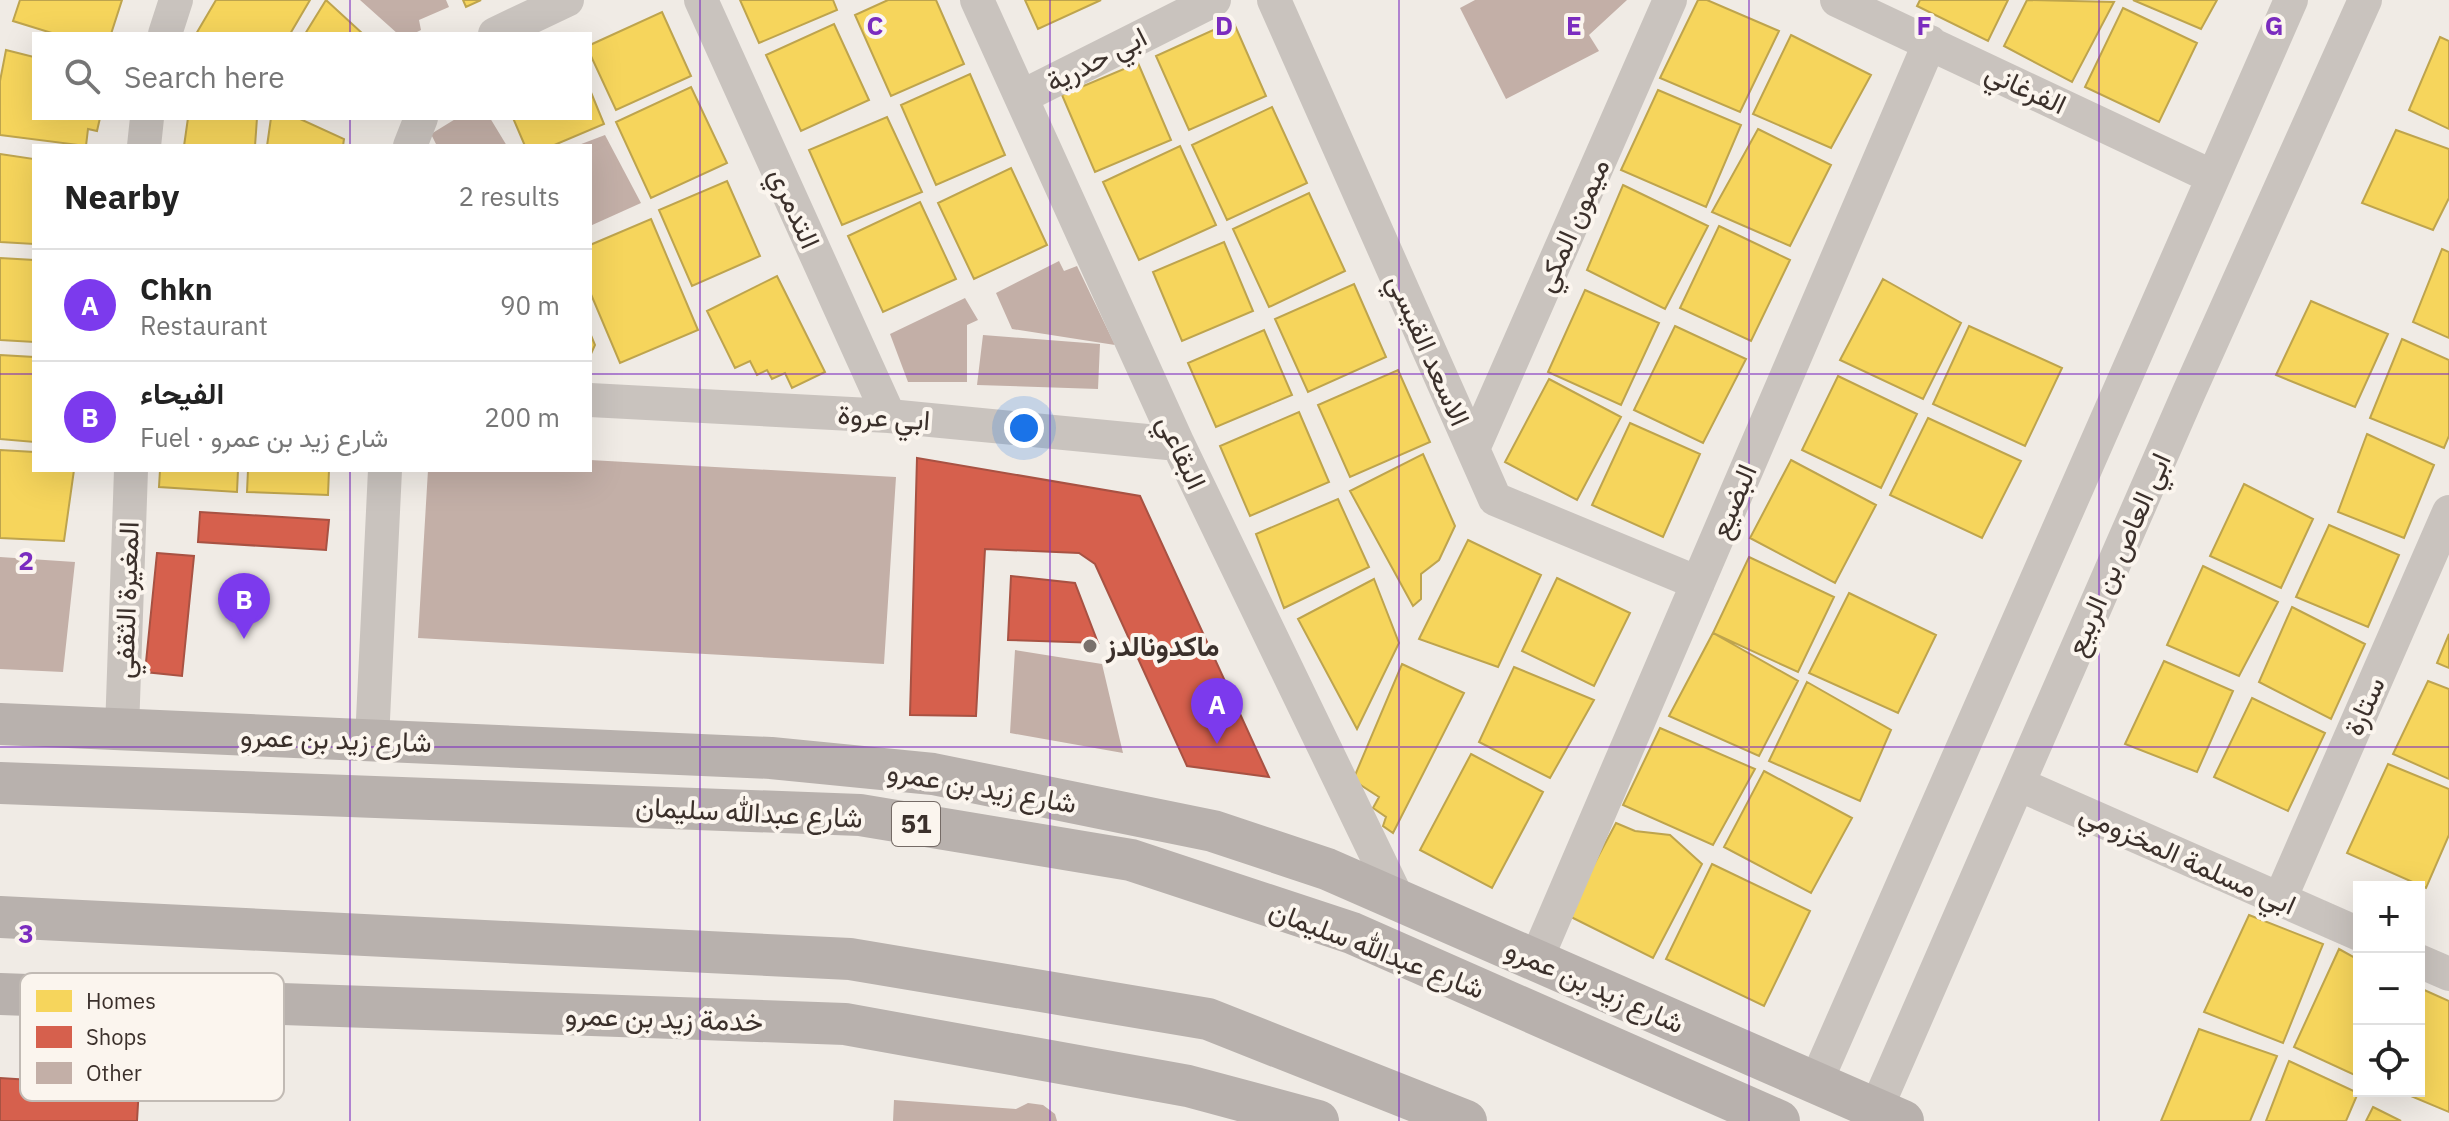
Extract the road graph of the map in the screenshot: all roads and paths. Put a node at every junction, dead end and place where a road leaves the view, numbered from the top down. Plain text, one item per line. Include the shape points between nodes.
1 (176, 0) edge
2 (567, 0) edge
3 (701, 0) edge
4 (977, 0) edge
5 (1214, 0) edge
6 (1274, 0) edge
7 (1670, 0) edge
8 (1837, 0) edge
9 (2291, 0) edge
10 (2365, 0) edge
11 (166, 32) edge
12 (499, 32) edge
13 (1930, 42) junction
14 (1021, 97) junction
15 (147, 120) edge
16 (420, 120) edge
17 (144, 144) edge
18 (411, 144) edge
19 (2213, 177) junction
20 (592, 400) edge
21 (889, 416) junction
22 (1178, 444) junction
23 (1473, 449) junction
24 (131, 472) edge
25 (385, 472) edge
26 (2449, 512) edge
27 (1698, 583) junction
28 (0, 724) edge
29 (122, 730) junction
30 (372, 740) junction
31 (862, 766) junction
32 (0, 783) edge
33 (2018, 784) junction
34 (860, 815) junction
35 (2280, 899) junction
36 (1398, 900) junction
37 (0, 917) edge
38 (2353, 931) edge
39 (850, 959) junction
40 (1536, 960) junction
41 (2425, 964) edge
42 (2449, 974) edge
43 (0, 994) edge
44 (20, 995) edge
45 (284, 1004) edge
46 (845, 1024) junction
47 (1816, 1082) junction
48 (1188, 1086) junction
49 (1889, 1115) edge
50 (1242, 1121) edge
51 (1318, 1121) edge
52 (1466, 1121) edge
53 (1779, 1121) edge

1 - 11 street
2 - 12 street
3 - 21 street, التدمري
4 - 14 street, البقاعي
5 - 14 street, ابي حدرية
6 - 23 street, الاسعد القيسي
7 - 23 street, ميمون المكي
8 - 13 street, الفرغاني
9 - 19 street
10 - 33 street, ابي العاص بن الربيع
13 - 19 street, الفرغاني
13 - 27 street, البضيع
14 - 22 street, البقاعي
15 - 17 street
16 - 18 street
19 - 47 street
20 - 21 street, ابي عروة
21 - 22 street, ابي عروة
22 - 36 street, البقاعي
23 - 27 street, الاسعد القيسي via 1495,499
24 - 29 street, المغيرة الثقفي
25 - 30 street
26 - 35 street, ستارة
27 - 40 street, البضيع
28 - 29 main road, شارع زيد بن عمرو
29 - 30 main road, شارع زيد بن عمرو
30 - 31 main road, شارع زيد بن عمرو
31 - 34 main road
31 - 36 main road, شارع زيد بن عمرو via 933,774 1213,831 1327,869
32 - 34 main road, شارع عبدالله سليمان / 51
33 - 35 street, ابي مسلمة المخزومي
33 - 49 street, ابي العاص بن الربيع
34 - 53 main road, شارع عبدالله سليمان / 51 via 1131,860 1308,918
35 - 38 street, ابي مسلمة المخزومي
36 - 40 main road, شارع زيد بن عمرو
37 - 39 main road
39 - 46 main road
39 - 52 main road via 1208,1019
40 - 47 main road, شارع زيد بن عمرو
41 - 42 street
43 - 44 main road, خدمة زيد بن عمرو
45 - 46 main road, خدمة زيد بن عمرو
46 - 48 main road, خدمة زيد بن عمرو
47 - 49 main road, شارع زيد بن عمرو
48 - 50 street
48 - 51 main road, خدمة زيد بن عمرو

